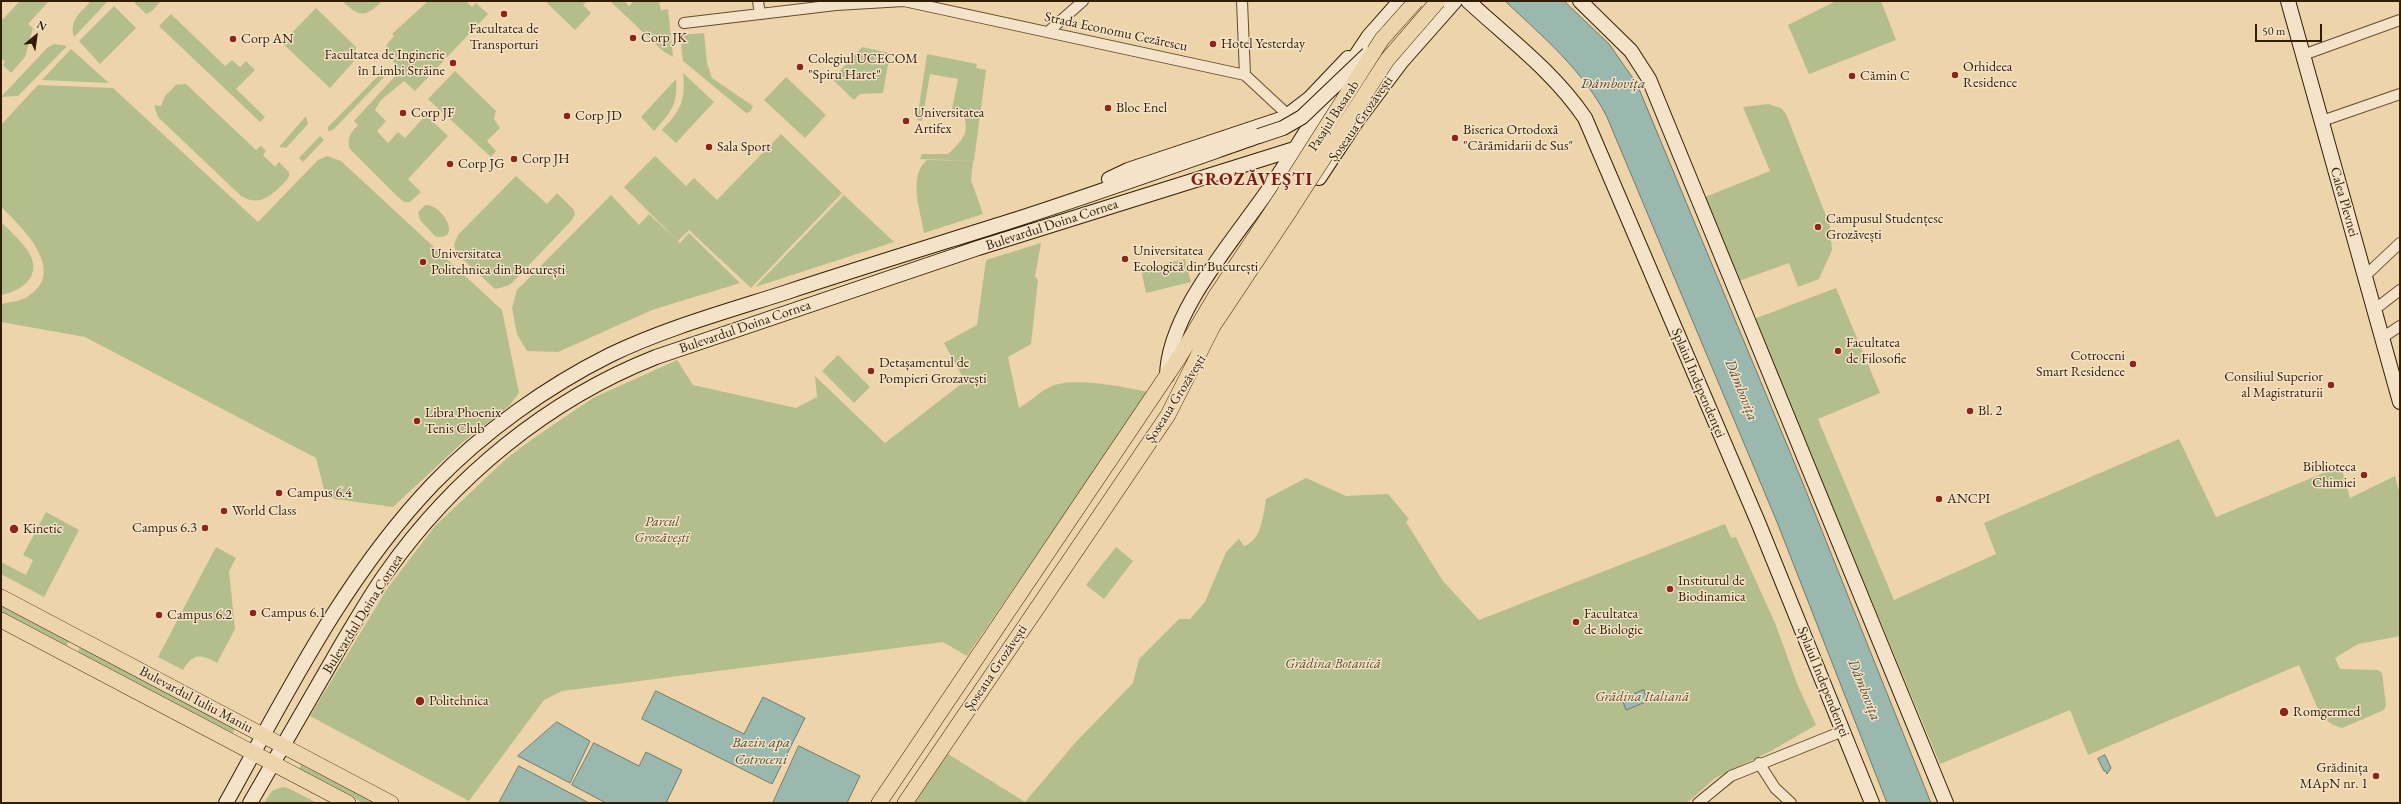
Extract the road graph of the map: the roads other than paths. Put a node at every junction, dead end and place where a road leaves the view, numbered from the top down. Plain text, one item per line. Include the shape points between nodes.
1 (758, 1) edge
2 (873, 1) edge
3 (903, 1) edge
4 (1083, 1) edge
5 (1242, 1) edge
6 (1400, 1) edge
7 (1416, 1) edge
8 (1438, 1) edge
9 (1455, 1) edge
10 (1468, 1) edge
11 (1580, 1) edge
12 (2288, 1) edge
13 (760, 14) junction
14 (2400, 20) edge
15 (684, 23) dead end
16 (1049, 32) junction
17 (1376, 38) junction
18 (2303, 55) junction
19 (1245, 75) junction
20 (2400, 94) edge
21 (1288, 115) junction
22 (2322, 121) junction
23 (1356, 122) junction
24 (1296, 147) junction
25 (1256, 159) junction
26 (1272, 184) junction
27 (1068, 201) junction
28 (2400, 243) edge
29 (2365, 276) junction
30 (2400, 290) edge
31 (2374, 310) junction
32 (2400, 326) edge
33 (2382, 338) junction
34 (1186, 360) junction
35 (1167, 376) junction
36 (2400, 402) edge
37 (1168, 415) junction
38 (1, 597) edge
39 (1, 620) edge
40 (1843, 731) junction
41 (264, 736) junction
42 (283, 745) junction
43 (254, 753) junction
44 (273, 763) junction
45 (1759, 763) junction
46 (226, 803) edge
47 (250, 803) edge
48 (348, 803) edge
49 (391, 803) edge
50 (879, 803) edge
51 (905, 803) edge
52 (1698, 803) edge
53 (1791, 803) edge
54 (1872, 803) edge
55 (1946, 803) edge

1 - 13 street
2 - 3 street, Strada Economu Cezărescu
2 - 13 street, Strada Economu Cezărescu
3 - 16 street, Strada Economu Cezărescu
4 - 16 street
5 - 19 street
6 - 17 main road, Șoseaua Grozăvești
7 - 17 main road, Pasajul Basarab, bridge
8 - 34 main road, Pasajul Basarab, bridge via 1387,60 1227,303
9 - 23 main road, Șoseaua Grozăvești via 1402,61
10 - 40 main road, Splaiul Independenței via 1533,58 1561,86 1585,118
11 - 55 main road via 1631,52 1649,79
12 - 18 main road, Calea Plevnei
13 - 15 street, Strada Economu Cezărescu
14 - 18 street
16 - 19 street, Strada Economu Cezărescu
17 - 21 main road, Bulevardul Doina Cornea
17 - 24 main road, Șoseaua Grozăvești
17 - 27 main road, Bulevardul Doina Cornea, bridge via 1318,104 1293,123
17 - 34 main road, Pasajul Basarab, bridge via 1215,297
18 - 22 main road, Calea Plevnei
19 - 21 street
20 - 22 street
21 - 27 main road, Bulevardul Doina Cornea via 1128,170
22 - 29 main road, Calea Plevnei
23 - 24 main road, Bulevardul Doina Cornea via 1344,132
23 - 37 main road, Șoseaua Grozăvești via 1222,326
24 - 25 main road, Bulevardul Doina Cornea
24 - 26 main road, Șoseaua Grozăvești
25 - 26 main road via 1272,169
25 - 42 main road, Bulevardul Doina Cornea via 978,248 656,357 620,370 576,396 502,447 449,495 422,526 386,573
26 - 35 main road, Șoseaua Grozăvești via 1186,311 1173,341 1167,364
27 - 41 main road, Bulevardul Doina Cornea via 721,313 650,339 611,355 531,402 463,456 434,483 403,518 368,562 338,606
28 - 29 street
29 - 31 main road, Calea Plevnei
30 - 31 street
31 - 33 main road, Calea Plevnei
32 - 33 street
33 - 36 main road, Calea Plevnei
34 - 35 main road, Pasajul Basarab
34 - 37 main road, Pasajul Basarab
35 - 50 main road, Șoseaua Grozăvești
37 - 51 main road, Șoseaua Grozăvești
38 - 41 main road, Bulevardul Iuliu Maniu
39 - 43 main road, Bulevardul Iuliu Maniu
40 - 45 street
40 - 54 main road, Splaiul Independenței
41 - 42 main road, Bulevardul Iuliu Maniu
41 - 43 main road, Bulevardul Doina Cornea
42 - 44 main road, Bulevardul Doina Cornea
42 - 49 main road, Bulevardul Iuliu Maniu
43 - 44 main road, Bulevardul Iuliu Maniu
43 - 46 main road, Bulevardul Doina Cornea
44 - 47 main road, Bulevardul Doina Cornea
44 - 48 main road, Bulevardul Iuliu Maniu
45 - 52 street via 1725,780
45 - 53 street via 1775,788

